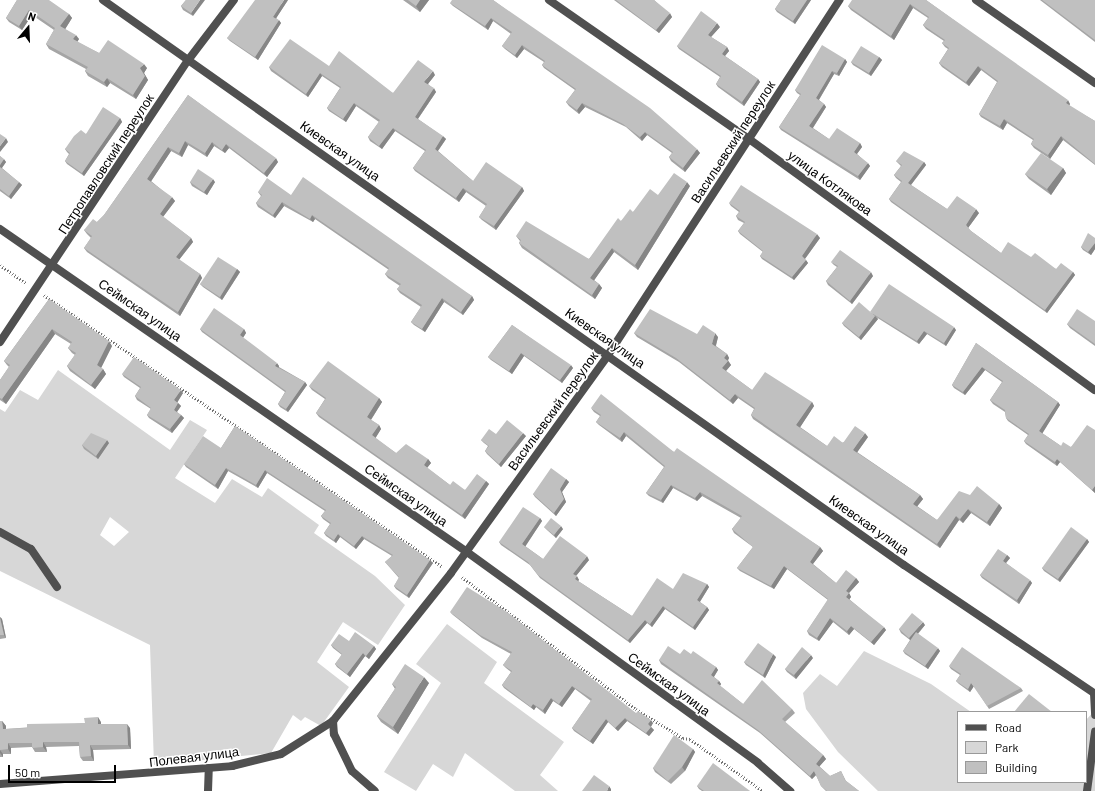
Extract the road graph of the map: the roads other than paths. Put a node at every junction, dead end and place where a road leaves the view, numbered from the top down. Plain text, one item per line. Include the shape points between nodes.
1 (103, 0) edge
2 (234, 0) edge
3 (549, 0) edge
4 (839, 0) edge
5 (976, 0) edge
6 (189, 59) junction
7 (1095, 83) edge
8 (749, 139) junction
9 (0, 229) edge
10 (54, 265) junction
11 (0, 342) edge
12 (608, 355) junction
13 (1095, 390) edge
14 (0, 532) edge
15 (467, 552) junction
16 (57, 587) dead end
17 (1095, 693) edge
18 (1095, 715) edge
19 (334, 721) junction
20 (1095, 732) edge
21 (209, 768) junction
22 (0, 784) edge
23 (208, 791) edge
24 (375, 791) edge
25 (790, 791) edge
26 (1087, 791) edge

1 - 6 street, Киевская улица
2 - 6 street, Петропавловский переулок
3 - 8 street, улица Котлякова
4 - 8 street, Васильевский переулок
5 - 7 street
6 - 10 street, Петропавловский переулок
6 - 12 street, Киевская улица
8 - 12 street, Васильевский переулок
8 - 13 street, улица Котлякова
9 - 10 street, Сеймская улица
10 - 11 street, Петропавловский переулок
10 - 15 street, Сеймская улица
12 - 15 street, Васильевский переулок
12 - 17 street, Киевская улица via 904,565
14 - 16 street via 31,549
15 - 19 street, Васильевский переулок
15 - 25 street, Сеймская улица via 758,763
17 - 18 street
19 - 21 street, Полевая улица via 281,754
19 - 24 street via 334,734 352,771
20 - 26 street
21 - 22 street, Полевая улица
21 - 23 street

